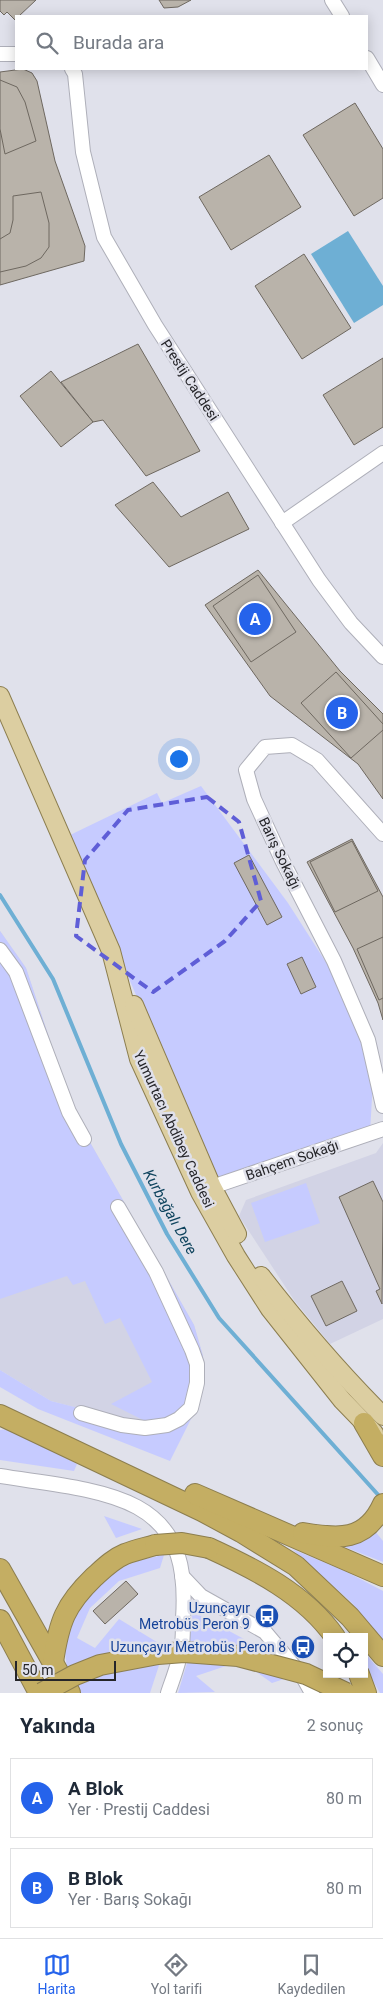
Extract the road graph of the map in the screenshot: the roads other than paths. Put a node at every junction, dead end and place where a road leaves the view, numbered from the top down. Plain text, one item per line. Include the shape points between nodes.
1 (332, 0) edge
2 (341, 15) edge
3 (0, 54) edge
4 (15, 54) edge
5 (368, 60) edge
6 (73, 70) edge
7 (383, 85) edge
8 (383, 453) edge
9 (282, 523) junction
10 (383, 657) edge
11 (1, 702) edge
12 (383, 834) edge
13 (0, 950) edge
14 (383, 1106) edge
15 (383, 1129) edge
16 (84, 1139) dead end
17 (206, 1189) junction
18 (118, 1207) dead end
19 (81, 1413) dead end
20 (0, 1415) edge
21 (383, 1416) edge
22 (364, 1423) junction
23 (50, 1438) junction
24 (383, 1441) edge
25 (383, 1456) edge
26 (0, 1476) edge
27 (383, 1504) edge
28 (281, 1530) junction
29 (0, 1569) edge
30 (182, 1576) junction
31 (383, 1576) edge
32 (0, 1620) edge
33 (331, 1633) edge
34 (383, 1656) edge
35 (250, 1660) junction
36 (53, 1662) junction
37 (360, 1678) edge
38 (40, 1693) edge
39 (70, 1693) edge
40 (168, 1693) edge
41 (312, 1693) edge
42 (317, 1693) edge
43 (346, 1693) edge
44 (366, 1693) edge

1 - 2 street
3 - 4 street
5 - 7 street
6 - 9 street, Prestij Caddesi via 82,152 104,237 154,326
8 - 9 street
9 - 10 street, Prestij Caddesi via 351,623
11 - 17 main road, Yumurtacı Abdibey Caddesi via 111,951 139,1059
12 - 14 street, Barış Sokağı via 317,760 292,745 265,747 246,770 254,798 282,860 334,962 368,1040
13 - 16 street via 16,972 69,1112
15 - 17 street, Bahçem Sokağı
17 - 21 main road via 256,1270 304,1331
17 - 22 main road, Yumurtacı Abdibey Caddesi via 236,1256 270,1309
18 - 19 street via 156,1272 192,1350 197,1364 197,1384 191,1408 167,1425 145,1428 122,1425
20 - 23 highway
22 - 24 main road, Yumurtacı Abdibey Caddesi
22 - 25 highway
23 - 28 highway
23 - 34 highway via 202,1511 296,1566 350,1617
26 - 30 street via 80,1489 137,1507 166,1531 180,1560
27 - 28 highway via 370,1525 352,1535 337,1538
28 - 31 highway
29 - 36 highway
30 - 40 street via 185,1598 182,1646
30 - 41 street via 201,1596 265,1632 303,1677
32 - 38 highway
33 - 36 highway, bridge via 279,1584 243,1563 209,1548 182,1543 155,1545 125,1554 106,1566 76,1594 57,1635
35 - 38 highway, bridge via 205,1653 158,1654 100,1665
35 - 42 highway, bridge
35 - 43 highway, bridge via 306,1674
36 - 39 highway
37 - 44 highway

